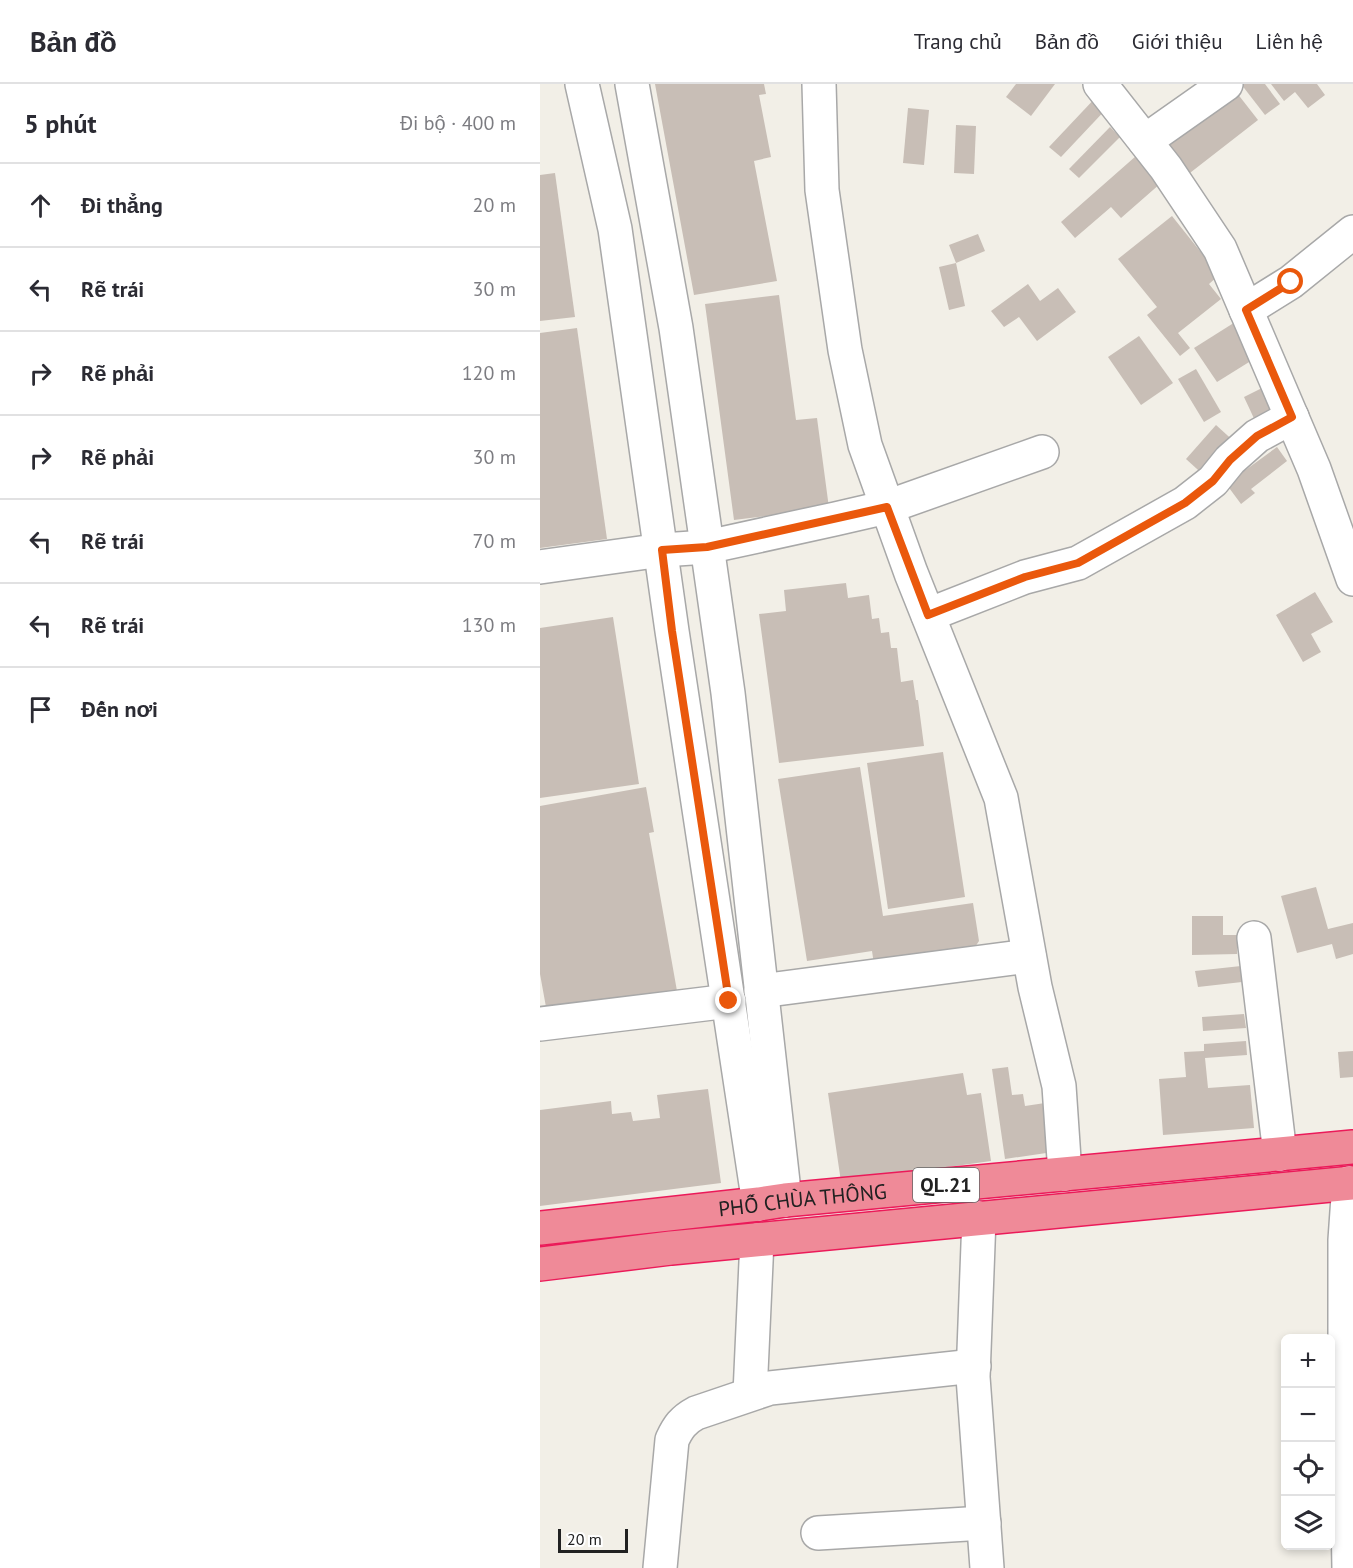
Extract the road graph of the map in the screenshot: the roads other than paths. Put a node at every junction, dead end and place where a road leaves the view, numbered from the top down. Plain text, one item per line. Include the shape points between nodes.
1 (582, 84) edge
2 (632, 84) edge
3 (797, 84) edge
4 (819, 84) edge
5 (1100, 84) edge
6 (1226, 84) edge
7 (1145, 141) junction
8 (1353, 232) edge
9 (1246, 310) junction
10 (1292, 417) junction
11 (1041, 452) dead end
12 (881, 508) junction
13 (707, 547) junction
14 (662, 550) junction
15 (540, 567) edge
16 (1351, 569) edge
17 (928, 615) junction
18 (1254, 938) dead end
19 (1029, 956) junction
20 (761, 991) junction
21 (729, 1001) junction
22 (540, 1024) edge
23 (1353, 1148) edge
24 (1280, 1154) junction
25 (1146, 1167) junction
26 (1065, 1174) junction
27 (1351, 1183) edge
28 (772, 1202) junction
29 (1151, 1202) junction
30 (979, 1218) junction
31 (540, 1228) edge
32 (757, 1240) junction
33 (540, 1263) edge
34 (974, 1366) junction
35 (750, 1394) junction
36 (984, 1523) junction
37 (818, 1533) dead end
38 (660, 1568) edge
39 (987, 1568) edge
40 (1349, 1568) edge

1 - 14 street via 615,229
2 - 13 street via 676,328
3 - 12 street via 820,318
4 - 12 street via 822,190 845,350
5 - 7 street
6 - 7 street
7 - 9 street via 1220,249
8 - 9 street via 1291,282
9 - 10 street
10 - 16 street
10 - 17 street via 1257,436 1185,503 1078,563 1025,577
11 - 12 street
12 - 13 street
12 - 17 street
13 - 14 street
13 - 20 street via 728,693
14 - 15 street
14 - 21 street
17 - 19 street via 1001,798
18 - 24 street
19 - 20 street
19 - 26 street via 1059,1086
20 - 28 street
21 - 22 street
21 - 28 street
23 - 24 highway, PHỐ CHÙA THÔNG / QL.21
24 - 25 highway, PHỐ CHÙA THÔNG / QL.21
25 - 26 highway, PHỐ CHÙA THÔNG / QL.21
25 - 29 highway
26 - 28 highway, PHỐ CHÙA THÔNG / QL.21
27 - 29 highway, PHỐ CHÙA THÔNG / QL.21
27 - 40 street via 1345,1240
28 - 31 highway, PHỐ CHÙA THÔNG / QL.21
29 - 30 highway, PHỐ CHÙA THÔNG / QL.21
30 - 32 highway, PHỐ CHÙA THÔNG / QL.21
30 - 34 street
32 - 33 highway, PHỐ CHÙA THÔNG / QL.21
32 - 35 street
34 - 35 street via 770,1388
34 - 36 street
35 - 38 street via 685,1418 677,1428 672,1440
36 - 37 street
36 - 39 street

